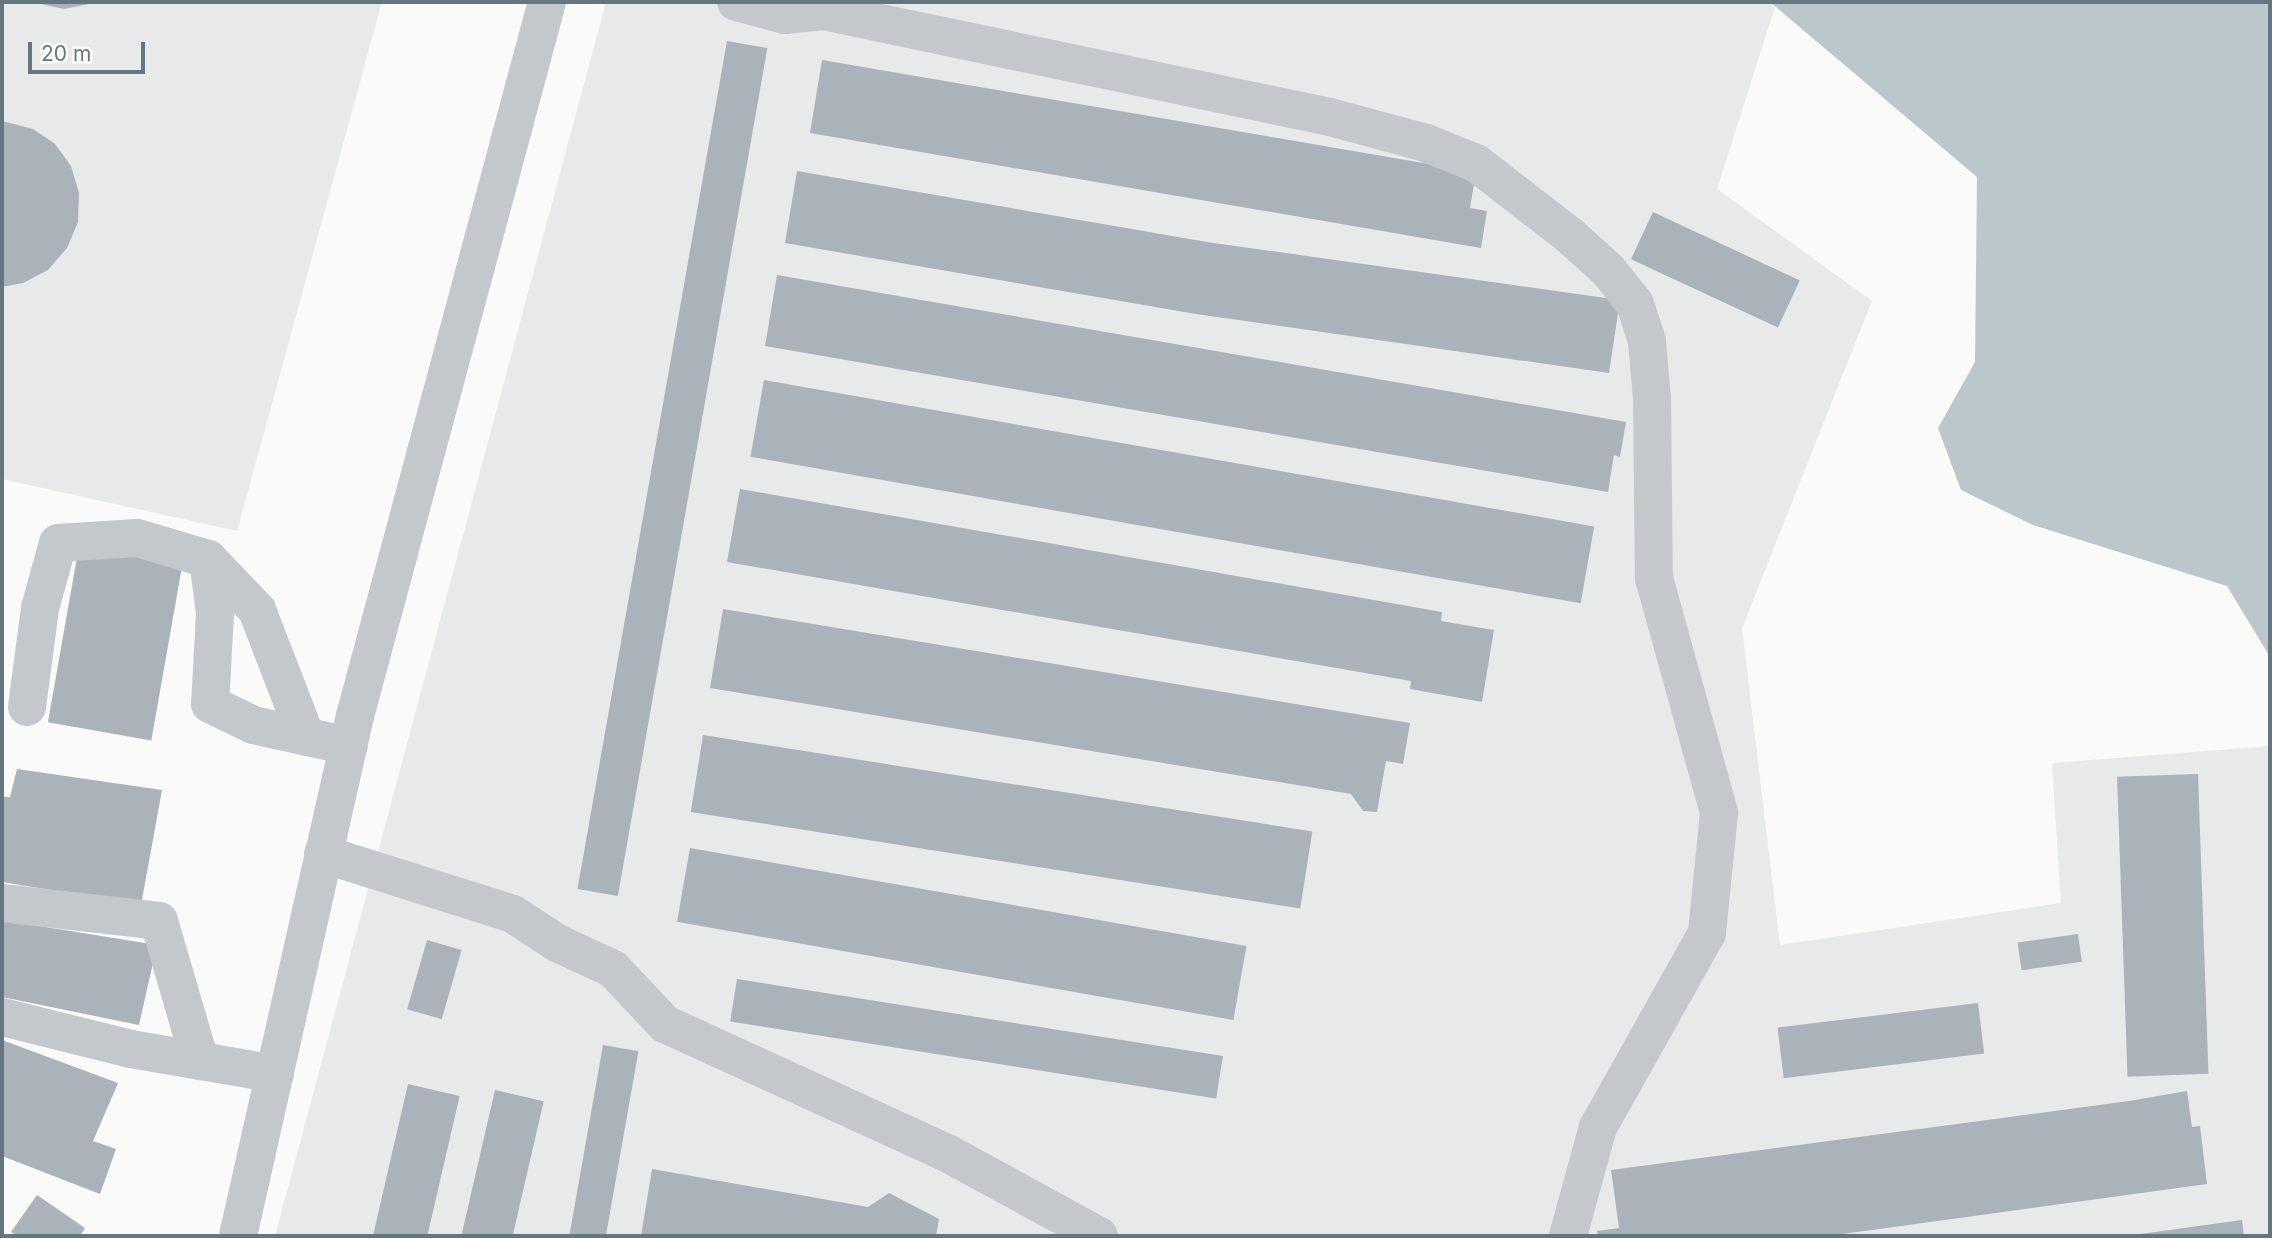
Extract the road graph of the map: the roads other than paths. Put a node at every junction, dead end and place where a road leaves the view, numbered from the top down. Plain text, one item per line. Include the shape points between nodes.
1 (547, 2) edge
2 (736, 2) edge
3 (208, 559) junction
4 (27, 707) dead end
5 (306, 737) junction
6 (349, 746) junction
7 (323, 854) junction
8 (2, 904) edge
9 (2, 1017) edge
10 (200, 1061) junction
11 (275, 1074) junction
12 (238, 1236) edge
13 (1100, 1236) edge
14 (1569, 1236) edge

1 - 6 street
2 - 14 street via 785,15 823,11 1330,117 1426,143 1476,163 1569,235 1608,270 1635,304 1647,341 1652,399 1654,578 1719,813 1707,933 1598,1127
3 - 4 street via 137,538 58,544 40,608
3 - 5 street via 257,610
3 - 5 street via 215,613 210,704 253,725
5 - 6 street
6 - 7 street
7 - 11 street
7 - 13 street via 513,914 557,943 613,969 665,1024 947,1153
8 - 10 street via 159,920
9 - 10 street
10 - 11 street
11 - 12 street

